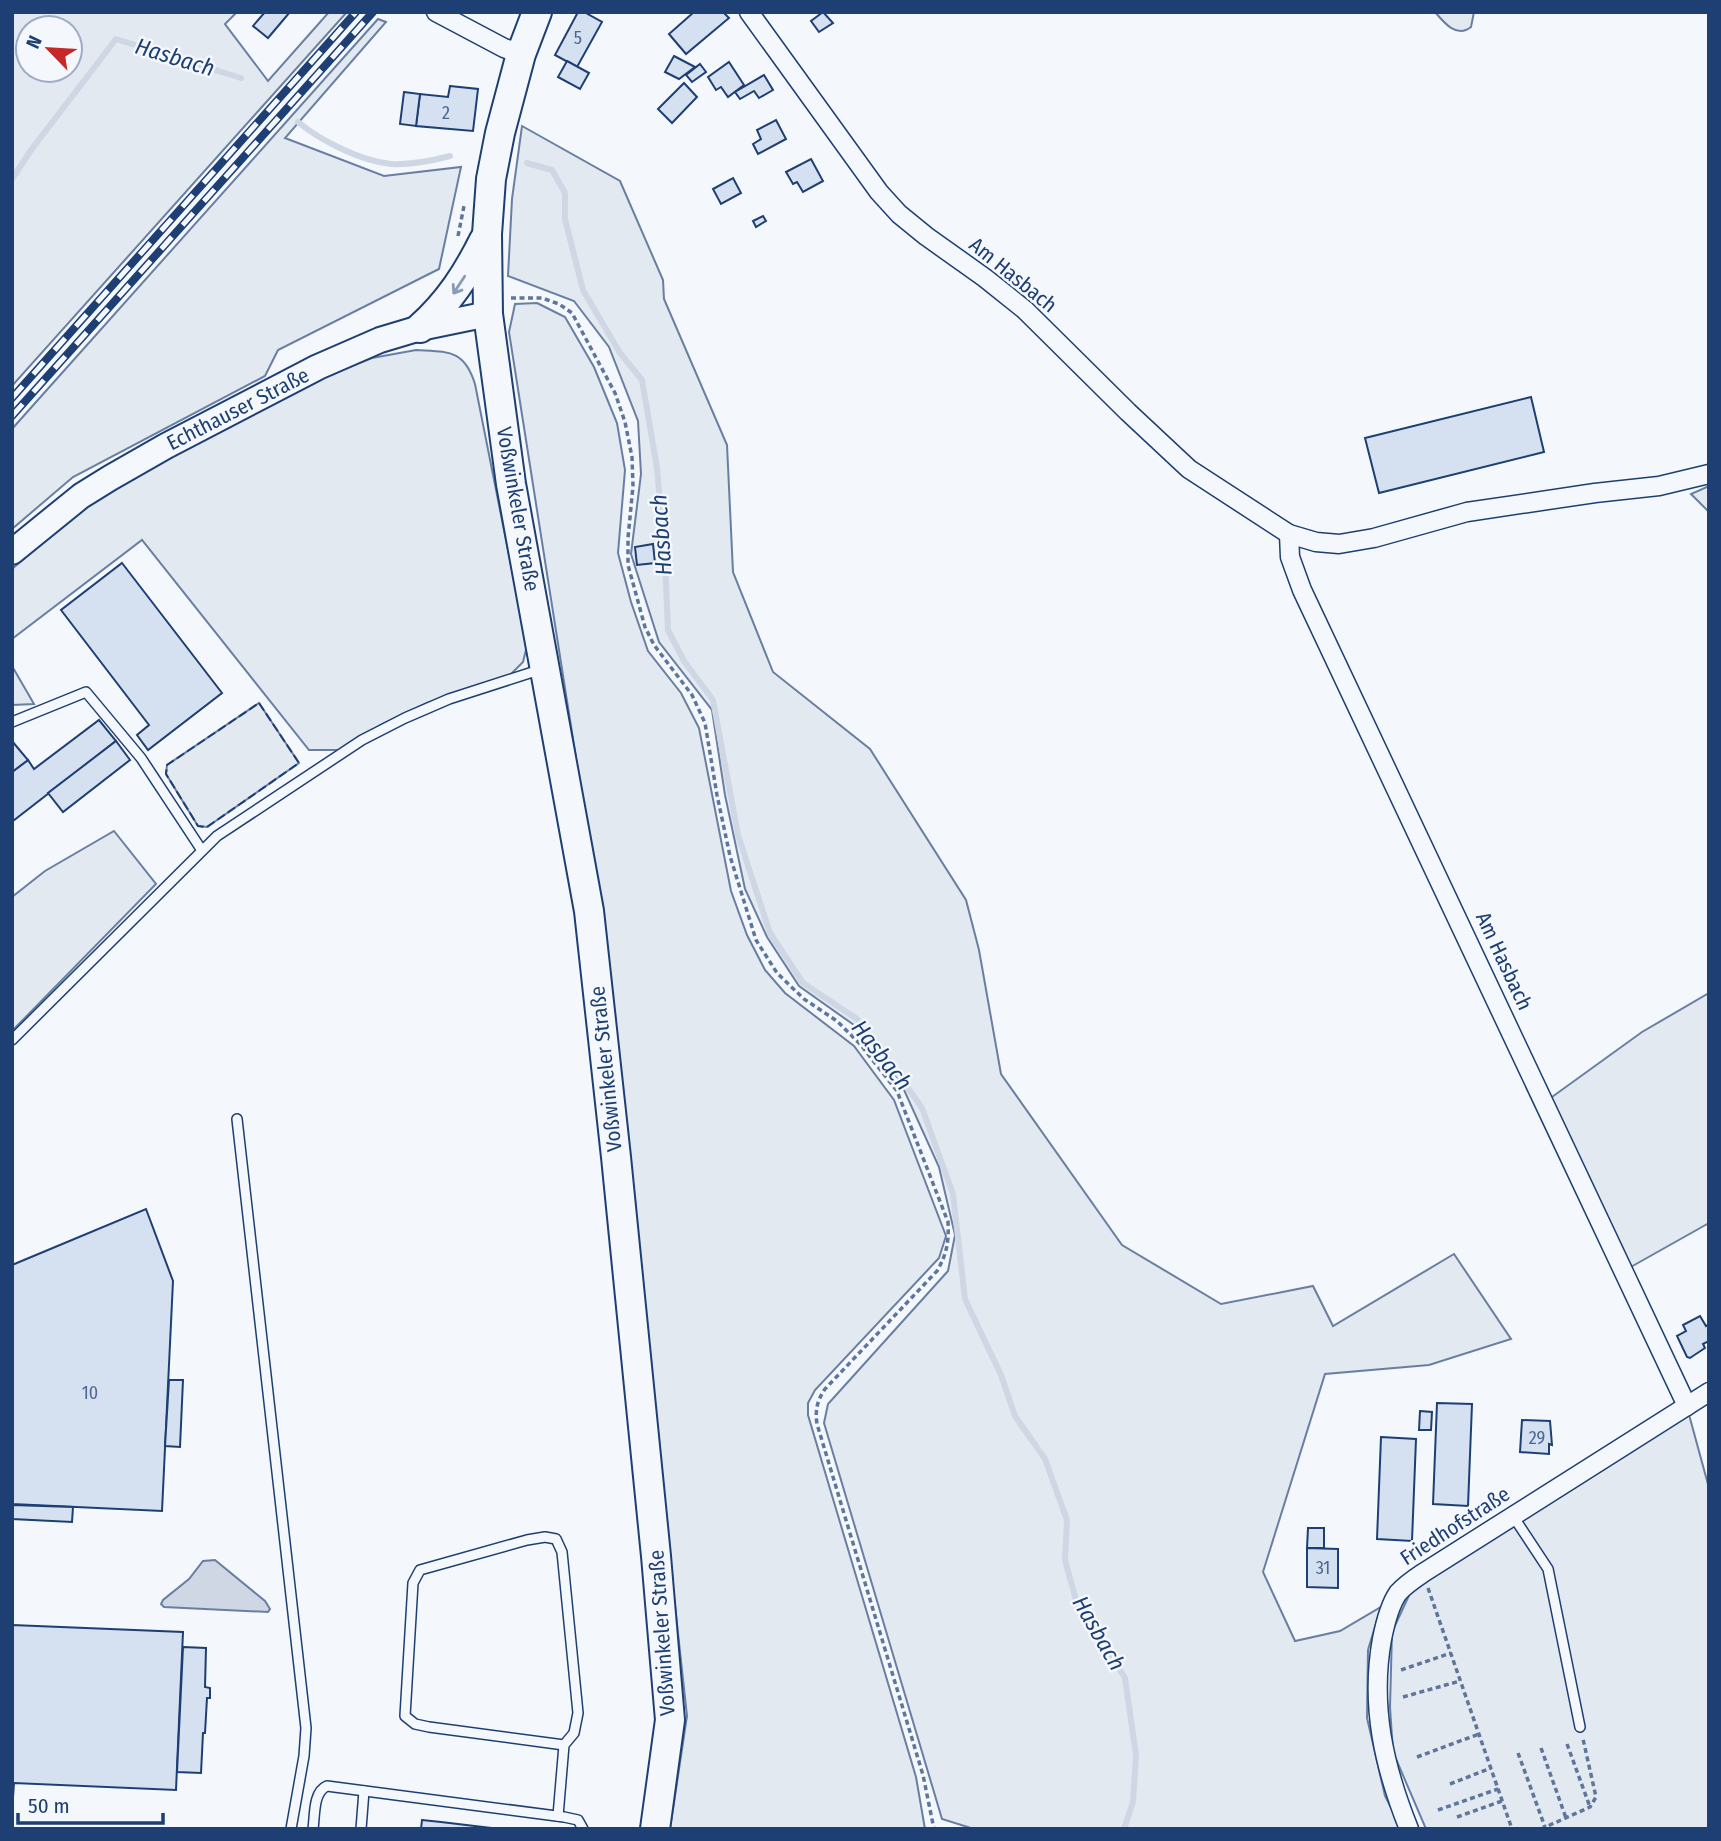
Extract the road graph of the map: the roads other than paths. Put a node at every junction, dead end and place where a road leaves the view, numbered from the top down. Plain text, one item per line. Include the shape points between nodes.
1 (436, 12) edge
2 (537, 12) edge
3 (749, 12) edge
4 (521, 54) junction
5 (487, 234) junction
6 (488, 314) junction
7 (420, 327) junction
8 (1709, 474) edge
9 (1289, 534) junction
10 (12, 552) edge
11 (545, 667) junction
12 (12, 722) edge
13 (201, 849) junction
14 (12, 1040) edge
15 (237, 1119) dead end
16 (1709, 1392) edge
17 (1687, 1406) junction
18 (1513, 1516) junction
19 (1580, 1727) road end
20 (564, 1745) junction
21 (364, 1791) junction
22 (558, 1816) junction
23 (291, 1829) edge
24 (313, 1829) edge
25 (361, 1829) edge
26 (583, 1829) edge
27 (655, 1829) edge
28 (1409, 1829) edge

1 - 4 street
2 - 4 main road, Voßwinkeler Straße
3 - 9 street, Am Hasbach via 899,214 1025,310 1189,469
4 - 5 main road, Voßwinkeler Straße via 491,179
5 - 6 main road, Voßwinkeler Straße
5 -> 7 main road via 451,298
6 - 7 main road, Echthauser Straße
6 - 11 main road, Voßwinkeler Straße via 511,484
7 - 10 main road, Echthauser Straße via 347,354 138,461 81,496
8 - 9 street, Am Hasbach via 1659,486 1467,512 1339,544
9 - 17 street, Am Hasbach via 1290,557 1302,590
11 - 13 lane via 449,699 362,740
11 - 27 main road, Voßwinkeler Straße via 589,911 655,1542 670,1720
12 - 13 lane via 86,692 141,758
13 - 14 lane
15 - 23 lane via 306,1728
16 - 17 street, Friedhofstraße
17 - 18 street, Friedhofstraße
18 - 19 lane via 1548,1569
18 - 28 street, Friedhofstraße via 1408,1583 1398,1594 1384,1628 1377,1672 1378,1711 1390,1778
20 - 20 lane via 429,1727 405,1716 413,1583 420,1570 527,1540 556,1539 562,1552 578,1713 574,1733
20 - 22 lane
21 - 22 lane
21 - 24 lane via 321,1788
21 - 25 lane
22 - 26 lane via 578,1820

